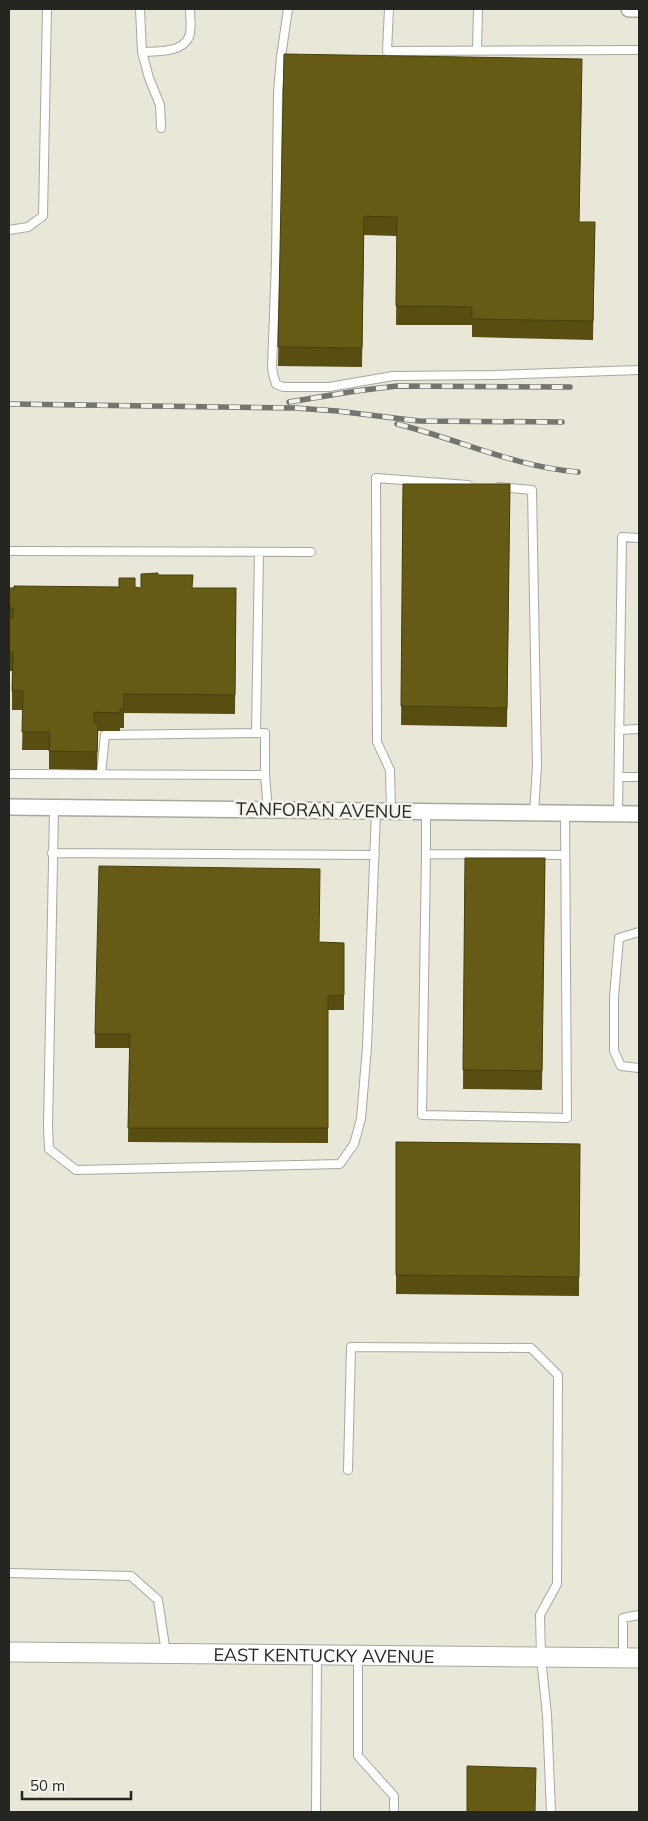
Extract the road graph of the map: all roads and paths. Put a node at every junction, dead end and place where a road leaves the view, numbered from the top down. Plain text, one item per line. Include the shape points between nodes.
1 (47, 9) edge
2 (140, 9) edge
3 (190, 9) edge
4 (288, 9) edge
5 (389, 9) edge
6 (478, 9) edge
7 (629, 9) edge
8 (639, 9) edge
9 (639, 50) edge
10 (477, 51) junction
11 (142, 52) junction
12 (161, 128) dead end
13 (9, 230) edge
14 (639, 370) edge
15 (474, 485) edge
16 (493, 487) edge
17 (639, 538) edge
18 (9, 551) edge
19 (258, 552) junction
20 (311, 552) dead end
21 (619, 730) junction
22 (639, 730) edge
23 (256, 733) junction
24 (9, 774) edge
25 (101, 774) junction
26 (265, 775) junction
27 (619, 777) junction
28 (639, 777) edge
29 (9, 807) edge
30 (54, 808) junction
31 (268, 810) junction
32 (376, 811) junction
33 (392, 811) junction
34 (426, 811) junction
35 (534, 813) junction
36 (565, 813) junction
37 (618, 814) junction
38 (639, 814) edge
39 (52, 854) junction
40 (426, 854) junction
41 (375, 855) junction
42 (565, 855) junction
43 (639, 932) edge
44 (639, 1068) edge
45 (348, 1470) dead end
46 (9, 1573) edge
47 (639, 1615) edge
48 (9, 1652) edge
49 (166, 1653) junction
50 (317, 1654) junction
51 (358, 1655) junction
52 (541, 1657) junction
53 (631, 1658) edge
54 (316, 1812) edge
55 (394, 1812) edge
56 (551, 1812) edge

1 - 13 lane via 43,216 28,228
2 - 11 lane
3 - 11 lane via 190,36 184,45
4 - 14 lane via 278,92 272,366 276,384 283,387 329,387 393,376
5 - 10 lane via 387,51
6 - 10 lane
7 - 8 street
9 - 10 lane
11 - 12 lane via 160,105
15 - 33 lane via 376,478 377,742 390,770
16 - 35 lane via 532,490 537,766
17 - 21 lane via 622,538
18 - 19 lane
19 - 20 lane
19 - 23 lane
21 - 22 lane
21 - 27 lane
23 - 25 lane via 105,735
23 - 26 lane via 265,733
24 - 25 lane
25 - 26 lane
26 - 31 lane
27 - 28 lane
27 - 37 lane
29 - 30 street, TANFORAN AVENUE
30 - 31 street, TANFORAN AVENUE
30 - 39 lane
31 - 32 street, TANFORAN AVENUE
32 - 33 street, TANFORAN AVENUE
32 - 41 lane
33 - 34 street, TANFORAN AVENUE
34 - 35 street, TANFORAN AVENUE
34 - 40 lane
35 - 36 street, TANFORAN AVENUE
36 - 37 street, TANFORAN AVENUE
36 - 42 lane
37 - 38 street, TANFORAN AVENUE
39 - 41 lane
39 - 41 lane via 48,1127 50,1149 76,1170 340,1164 354,1144 361,1119
40 - 42 lane
40 - 42 lane via 422,1115 567,1118
43 - 44 lane via 619,938 614,1051 621,1066
45 - 52 lane via 351,1347 531,1348 558,1375 557,1584 540,1615
46 - 49 lane via 131,1576 158,1600
47 - 53 lane via 623,1618
48 - 49 street, EAST KENTUCKY AVENUE
49 - 50 street, EAST KENTUCKY AVENUE
50 - 51 street, EAST KENTUCKY AVENUE
50 - 54 lane
51 - 52 street, EAST KENTUCKY AVENUE
51 - 55 lane via 358,1756 394,1796
52 - 53 street, EAST KENTUCKY AVENUE
52 - 56 lane

